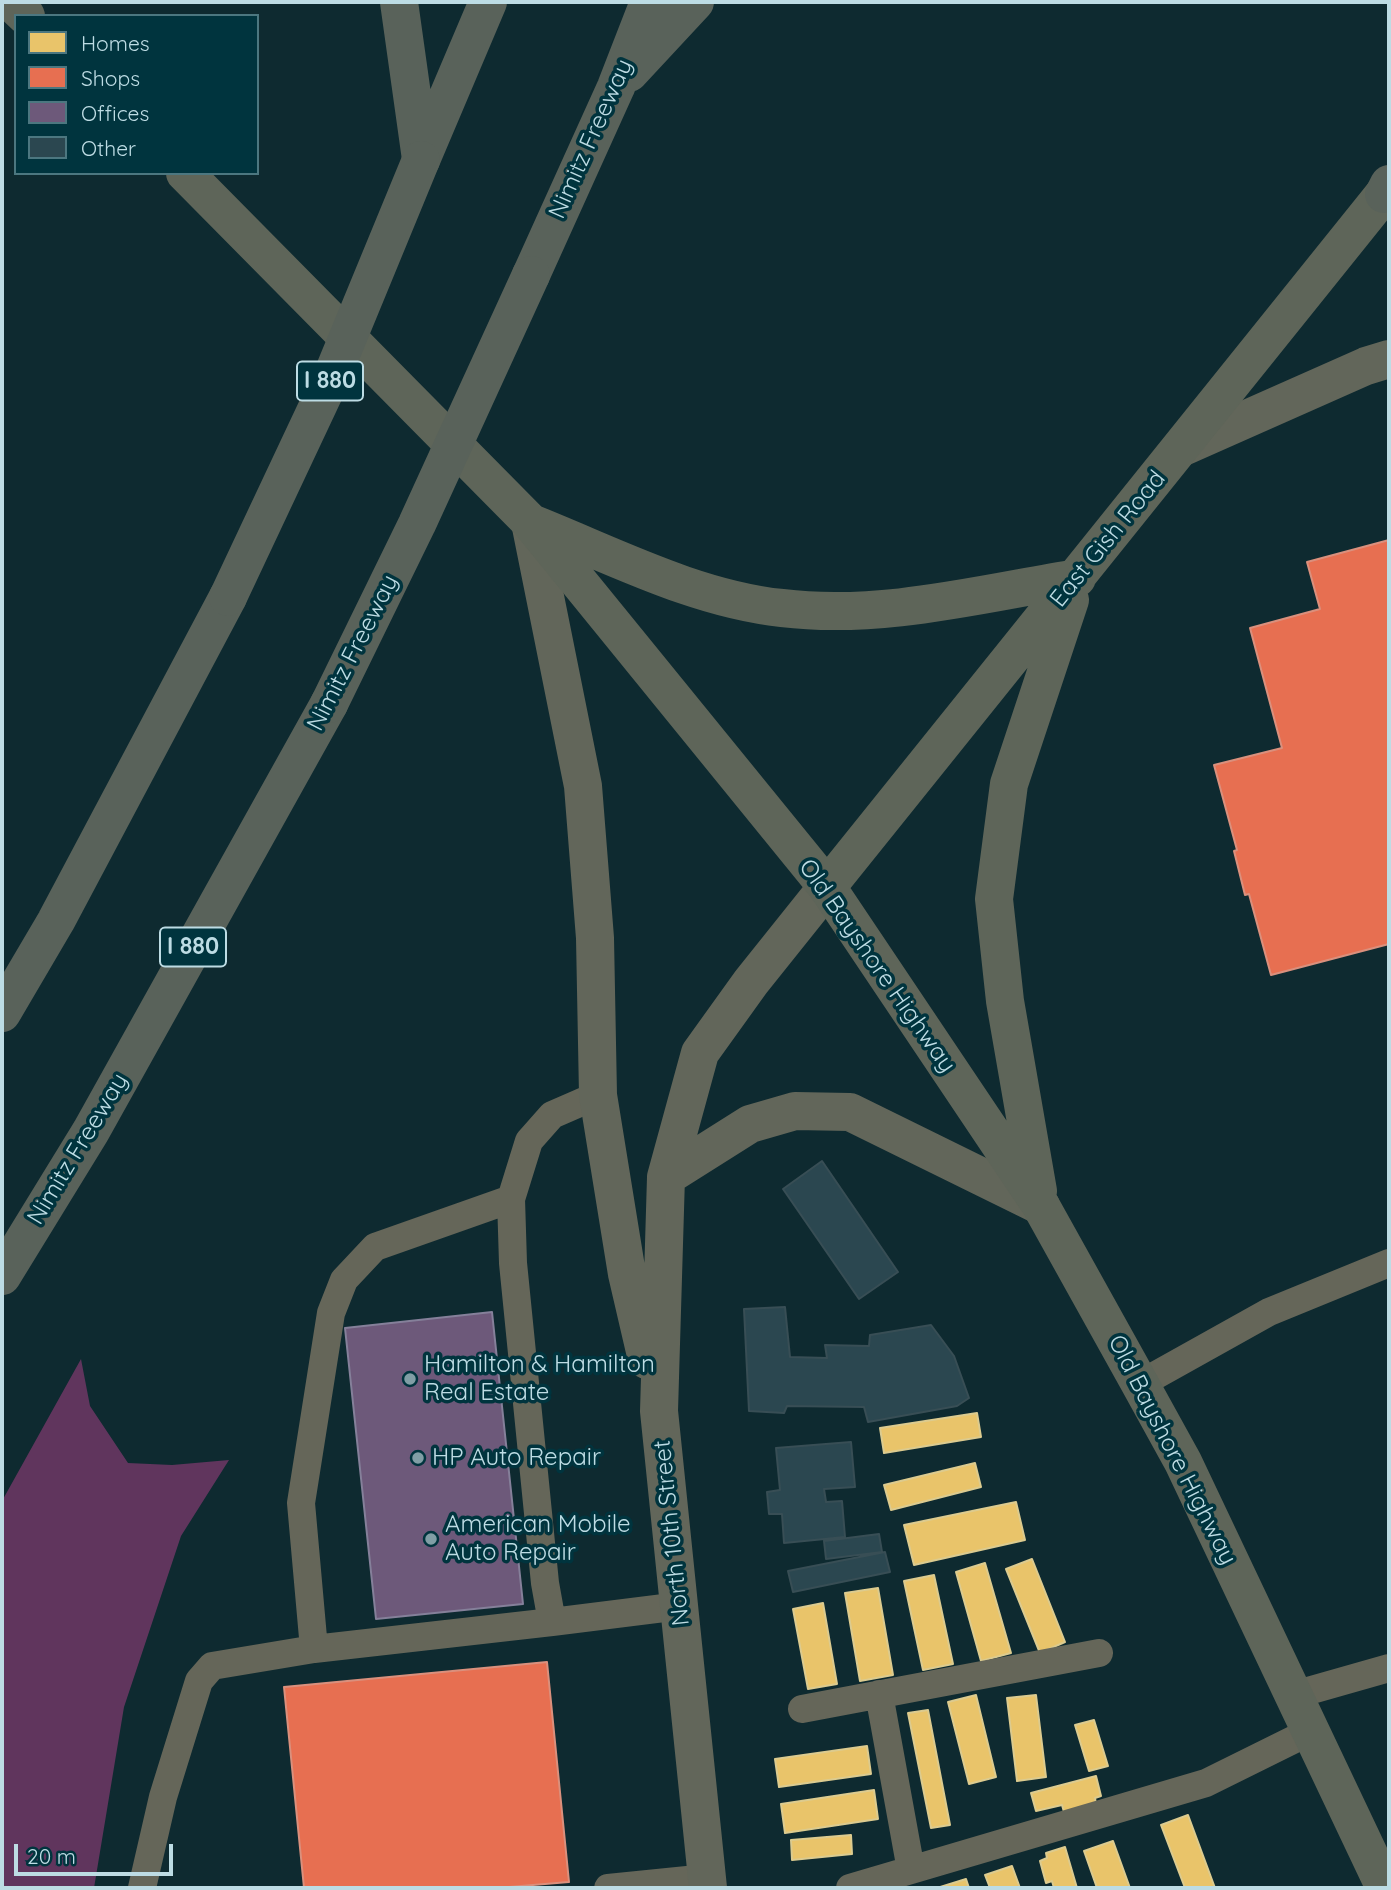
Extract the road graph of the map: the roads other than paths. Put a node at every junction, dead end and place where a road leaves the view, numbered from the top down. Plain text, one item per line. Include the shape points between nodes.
1 (10, 2) edge
2 (399, 2) edge
3 (488, 2) edge
4 (649, 2) edge
5 (695, 2) edge
6 (24, 14) edge
7 (616, 87) junction
8 (421, 160) junction
9 (187, 175) edge
10 (1388, 191) edge
11 (1389, 359) edge
12 (1181, 448) junction
13 (530, 522) junction
14 (1077, 578) junction
15 (827, 887) junction
16 (2, 1013) edge
17 (598, 1095) junction
18 (666, 1177) junction
19 (511, 1199) junction
20 (1041, 1206) junction
21 (1389, 1264) edge
22 (2, 1276) edge
23 (1140, 1384) junction
24 (659, 1411) junction
25 (680, 1606) junction
26 (552, 1622) junction
27 (314, 1649) junction
28 (1098, 1653) dead end
29 (1389, 1668) edge
30 (879, 1694) junction
31 (1294, 1695) junction
32 (802, 1709) dead end
33 (1311, 1731) junction
34 (911, 1870) junction
35 (708, 1883) edge
36 (142, 1888) edge
37 (608, 1888) edge
38 (850, 1888) edge
39 (1385, 1888) edge

1 - 6 main road
2 - 8 highway
3 - 8 highway, I 880
4 - 7 highway, Nimitz Freeway / I 880
5 - 7 highway
7 - 22 highway, Nimitz Freeway / I 880, bridge via 330,704 90,1131
8 - 16 highway, I 880, bridge via 332,376 228,597
9 - 13 main road, Old Bayshore Highway
10 - 12 main road, East Gish Road
11 - 12 main road
12 - 14 main road, East Gish Road
13 - 14 main road via 704,592 782,608 883,611
13 - 15 main road, Old Bayshore Highway
13 - 17 main road via 583,786 595,938
14 - 15 main road, East Gish Road
14 - 20 main road via 1009,784 994,899 1005,1001
15 - 18 main road, North 10th Street via 700,1053
15 - 20 main road, Old Bayshore Highway
17 - 19 lane via 552,1115 529,1141
17 - 24 main road via 627,1274
18 - 20 main road via 750,1124 795,1111 850,1112
18 - 24 main road, North 10th Street
19 - 26 lane via 513,1263
19 - 27 lane via 375,1248 344,1280 331,1313 301,1503
20 - 23 main road, Old Bayshore Highway
21 - 23 lane via 1269,1312
23 - 31 main road, Old Bayshore Highway via 1183,1462
24 - 25 main road, North 10th Street
25 - 26 lane
25 - 35 main road, North 10th Street
26 - 27 lane
27 - 36 lane via 212,1666 199,1681 163,1797
28 - 30 lane
29 - 31 lane
30 - 32 lane
30 - 34 lane
31 - 33 main road, Old Bayshore Highway
33 - 34 lane via 1206,1783
33 - 39 main road, Old Bayshore Highway
34 - 38 lane
35 - 37 lane

